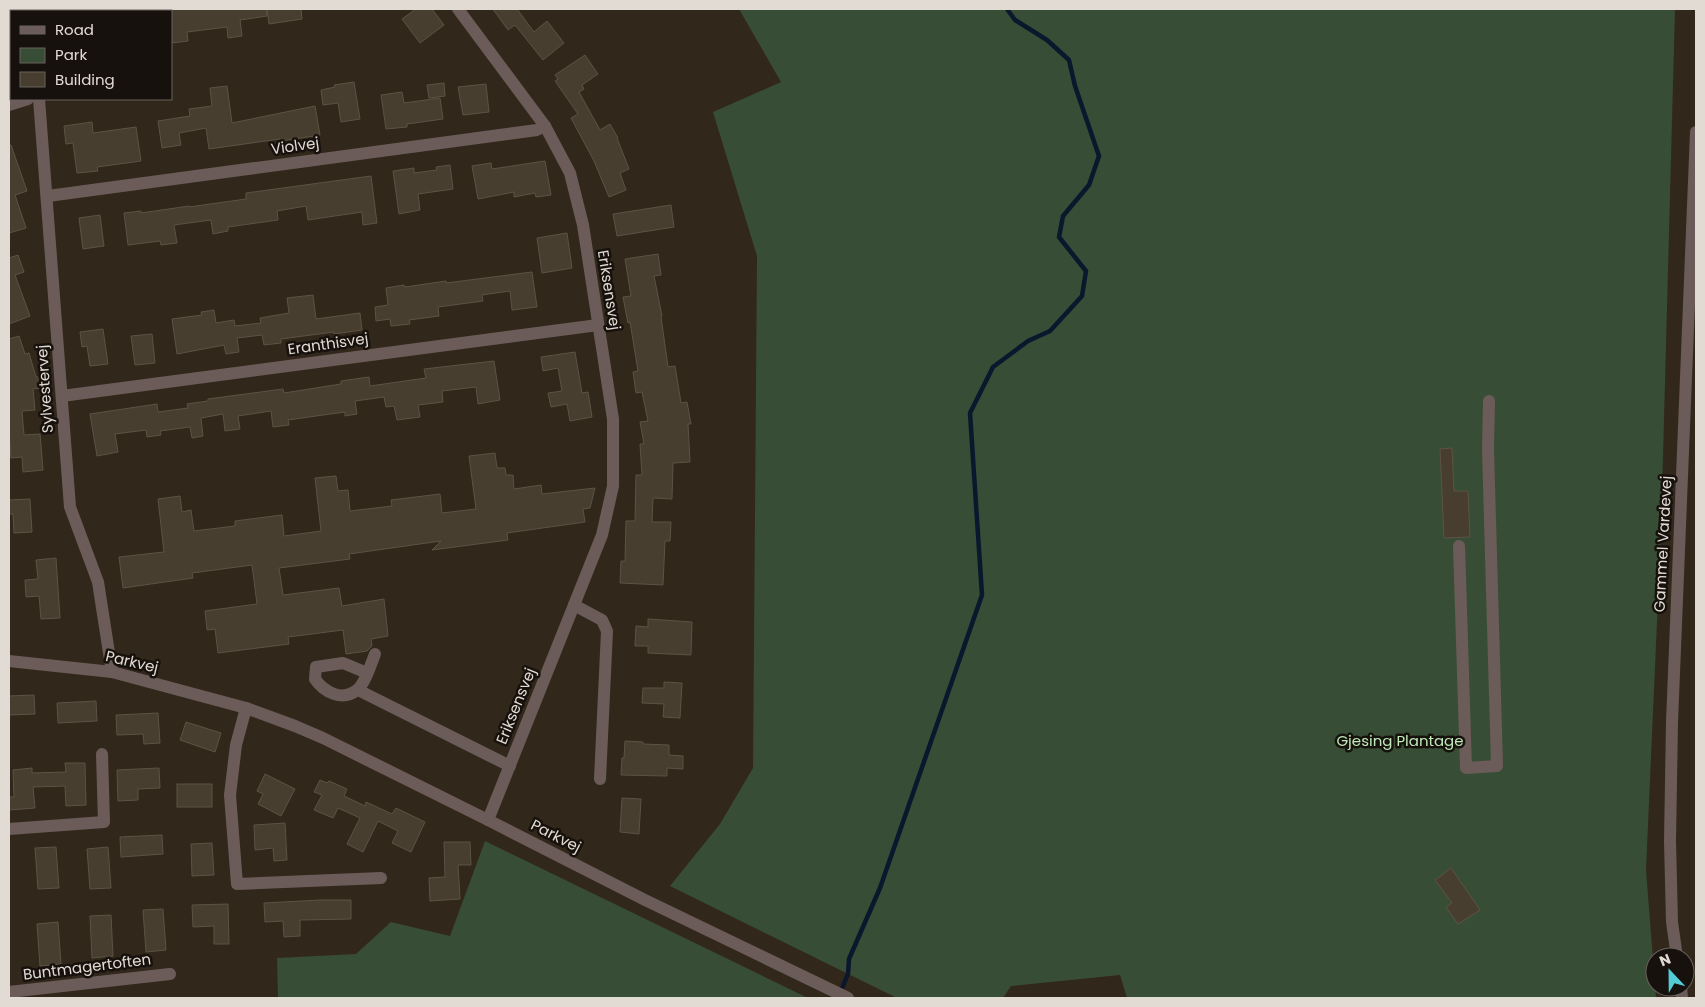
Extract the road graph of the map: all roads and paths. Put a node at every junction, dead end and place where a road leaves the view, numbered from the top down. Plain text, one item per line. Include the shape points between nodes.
1 (458, 9) edge
2 (25, 100) edge
3 (39, 100) edge
4 (9, 105) edge
5 (545, 126) junction
6 (1696, 132) edge
7 (48, 196) junction
8 (598, 325) junction
9 (62, 396) junction
10 (1489, 401) dead end
11 (1459, 546) dead end
12 (574, 605) junction
13 (375, 654) dead end
14 (9, 661) edge
15 (112, 672) junction
16 (367, 673) junction
17 (358, 690) junction
18 (246, 708) junction
19 (102, 754) dead end
20 (510, 766) junction
21 (600, 779) dead end
22 (488, 820) junction
23 (9, 829) edge
24 (382, 878) dead end
25 (1676, 947) edge
26 (170, 974) dead end
27 (9, 992) edge
28 (848, 998) edge

1 - 5 street, Eriksensvej
2 - 4 street
3 - 7 street, Sylvestervej
5 - 7 street, Violvej via 537,130
5 - 8 street, Eriksensvej via 570,173 583,226
6 - 25 street, Gammel Vardevej via 1672,722 1672,922
7 - 9 street, Sylvestervej
8 - 9 street, Eranthisvej
8 - 12 street, Eriksensvej via 613,419 613,486 602,535
9 - 15 street, Sylvestervej via 70,507 98,582
10 - 11 street via 1497,766 1466,768
12 - 20 street, Eriksensvej
12 - 21 street via 602,620 607,631
13 - 16 street
14 - 15 street, Parkvej
15 - 18 street, Parkvej
16 - 17 street
16 - 17 street via 343,663 316,667 315,679 329,693 349,694
17 - 20 street
18 - 22 street, Parkvej via 324,738
18 - 24 street via 236,745 230,795 237,884
19 - 23 street via 104,822
20 - 22 street, Eriksensvej
22 - 28 street, Parkvej
26 - 27 street, Buntmagertoften

